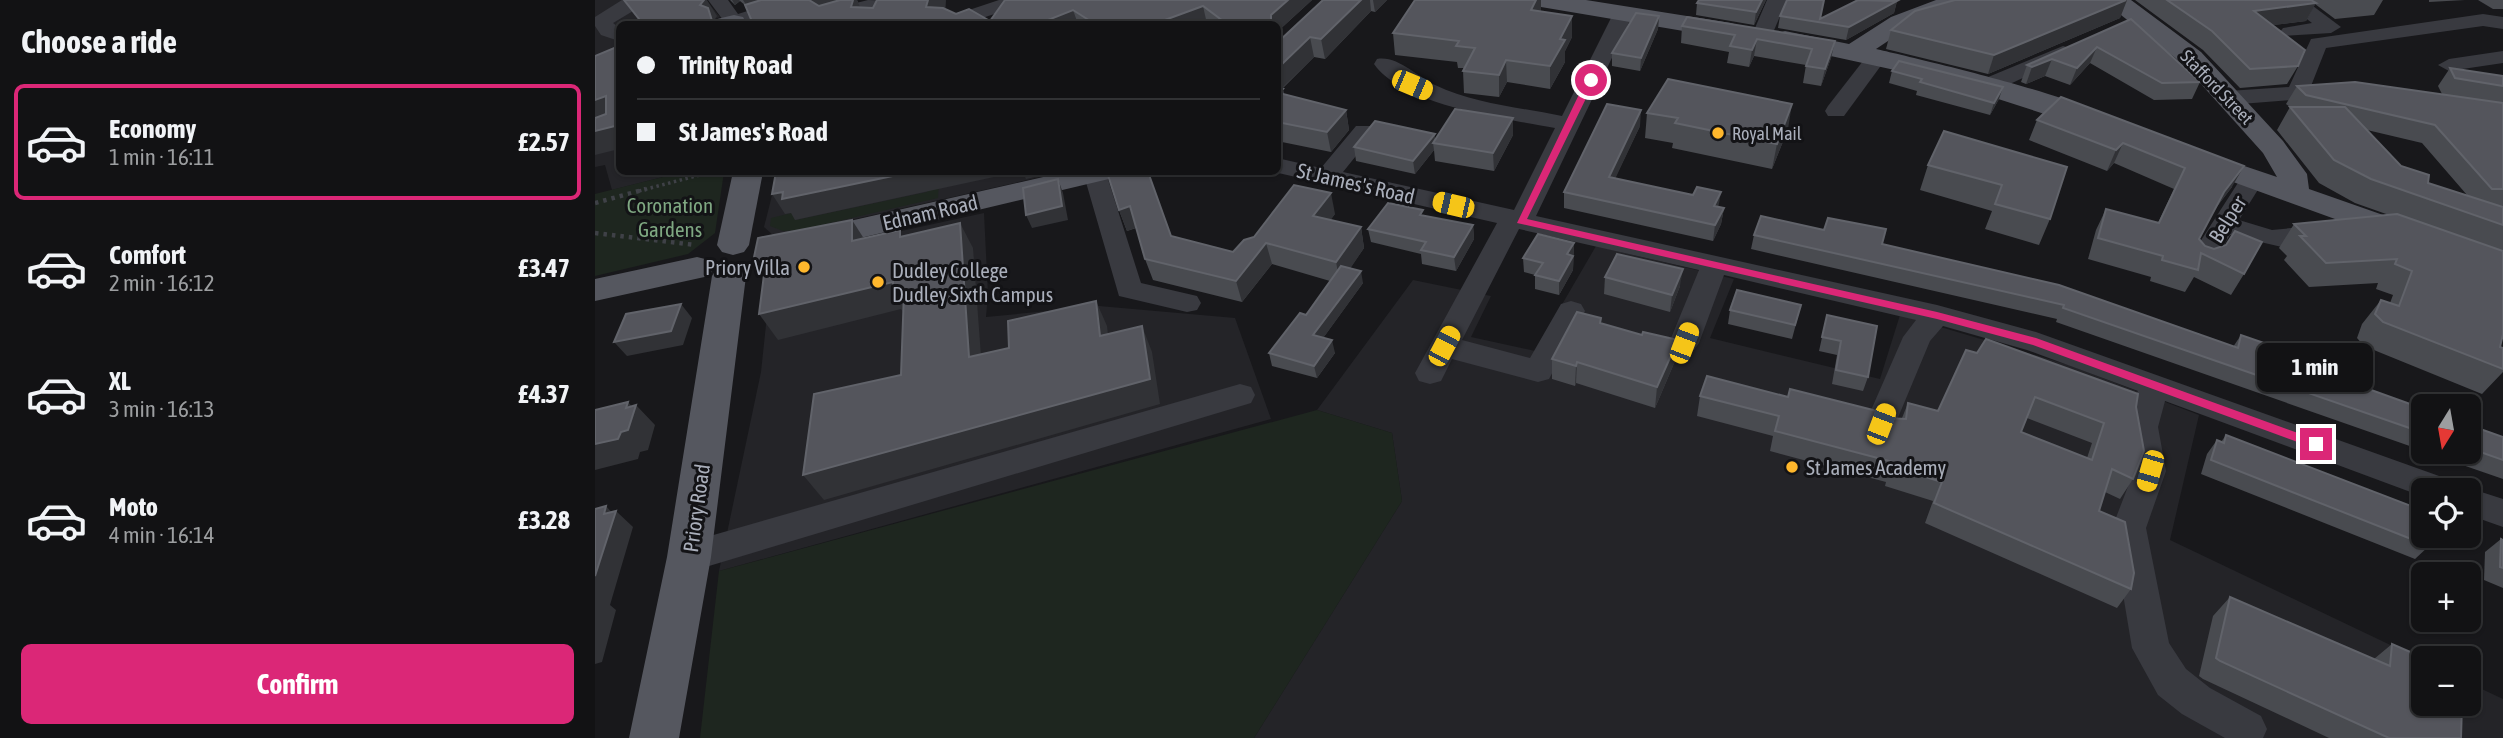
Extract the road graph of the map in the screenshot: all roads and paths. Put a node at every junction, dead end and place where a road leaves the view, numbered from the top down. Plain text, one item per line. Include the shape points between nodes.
1 (632, 0) edge
2 (718, 0) edge
3 (802, 0) edge
4 (1018, 0) edge
5 (1541, 0) edge
6 (1777, 0) edge
7 (1958, 0) edge
8 (2114, 0) edge
9 (2292, 0) edge
10 (1587, 4) edge
11 (974, 6) edge
12 (1623, 15) junction
13 (828, 16) edge
14 (2142, 17) junction
15 (729, 21) edge
16 (740, 21) edge
17 (874, 21) edge
18 (951, 21) edge
19 (1003, 21) edge
20 (2503, 23) edge
21 (2116, 28) edge
22 (2290, 32) dead end
23 (616, 34) edge
24 (1762, 35) junction
25 (2078, 45) edge
26 (1866, 54) junction
27 (2503, 57) edge
28 (1385, 64) dead end
29 (2449, 65) edge
30 (1989, 85) junction
31 (2357, 92) edge
32 (2299, 94) junction
33 (2228, 98) junction
34 (1836, 111) dead end
35 (1569, 124) junction
36 (1364, 131) edge
37 (2122, 131) edge
38 (2161, 145) edge
39 (700, 175) edge
40 (747, 175) edge
41 (1085, 175) edge
42 (1099, 175) edge
43 (1291, 175) edge
44 (1328, 176) junction
45 (2252, 180) junction
46 (2294, 195) junction
47 (595, 203) edge
48 (1516, 219) junction
49 (2224, 224) junction
50 (2330, 231) edge
51 (595, 233) edge
52 (780, 248) edge
53 (715, 259) junction
54 (2202, 259) edge
55 (1715, 264) junction
56 (2503, 269) edge
57 (595, 290) edge
58 (1187, 303) dead end
59 (1571, 311) dead end
60 (1937, 315) junction
61 (1684, 343) dead end
62 (1444, 346) junction
63 (1430, 373) dead end
64 (2159, 387) junction
65 (1240, 395) dead end
66 (1881, 424) edge
67 (2411, 479) edge
68 (2481, 505) edge
69 (2503, 513) edge
70 (689, 557) junction
71 (2247, 729) dead end
72 (655, 738) edge

1 - 23 street via 633,5 602,21
2 - 15 street
3 - 16 street
4 - 11 street
5 - 10 main road
6 - 24 street
7 - 26 main road via 1900,22
8 - 14 main road, Stafford Street
9 - 22 street via 2331,27
10 - 12 main road
11 - 18 street
11 - 19 street
12 - 24 main road
12 - 35 street
13 - 17 street via 887,1
14 - 21 street
14 - 33 main road, Stafford Street via 2192,58
20 - 32 street via 2483,20 2318,43
24 - 26 main road
25 - 30 street
26 - 30 main road
26 - 34 street
27 - 29 street
28 - 35 street via 1412,85 1464,105
30 - 37 main road
31 - 32 street
32 - 33 street
33 - 46 main road, Stafford Street via 2292,174
35 - 48 street
36 - 44 street
38 - 45 main road
39 - 47 path
40 - 53 main road, Priory Road
41 - 52 main road, Ednam Road
42 - 58 street via 1129,290
43 - 44 street, St James's Road
44 - 48 street, St James's Road
45 - 46 main road
45 - 49 street, Belper
46 - 56 main road
48 - 55 street, St James's Road
48 - 62 street
49 - 50 street via 2284,241
49 - 54 street, Belper
51 - 53 path
53 - 57 main road
53 - 70 main road, Priory Road
55 - 60 street, St James's Road
55 - 61 street
59 - 62 street via 1538,371
60 - 64 street, St James's Road via 2036,342
60 - 66 street via 1917,337
62 - 63 street
64 - 67 street, St James's Road
64 - 71 street via 2147,401 2142,427 2150,471 2129,528 2151,648 2172,682
65 - 70 street
68 - 69 street
70 - 72 main road, Priory Road

